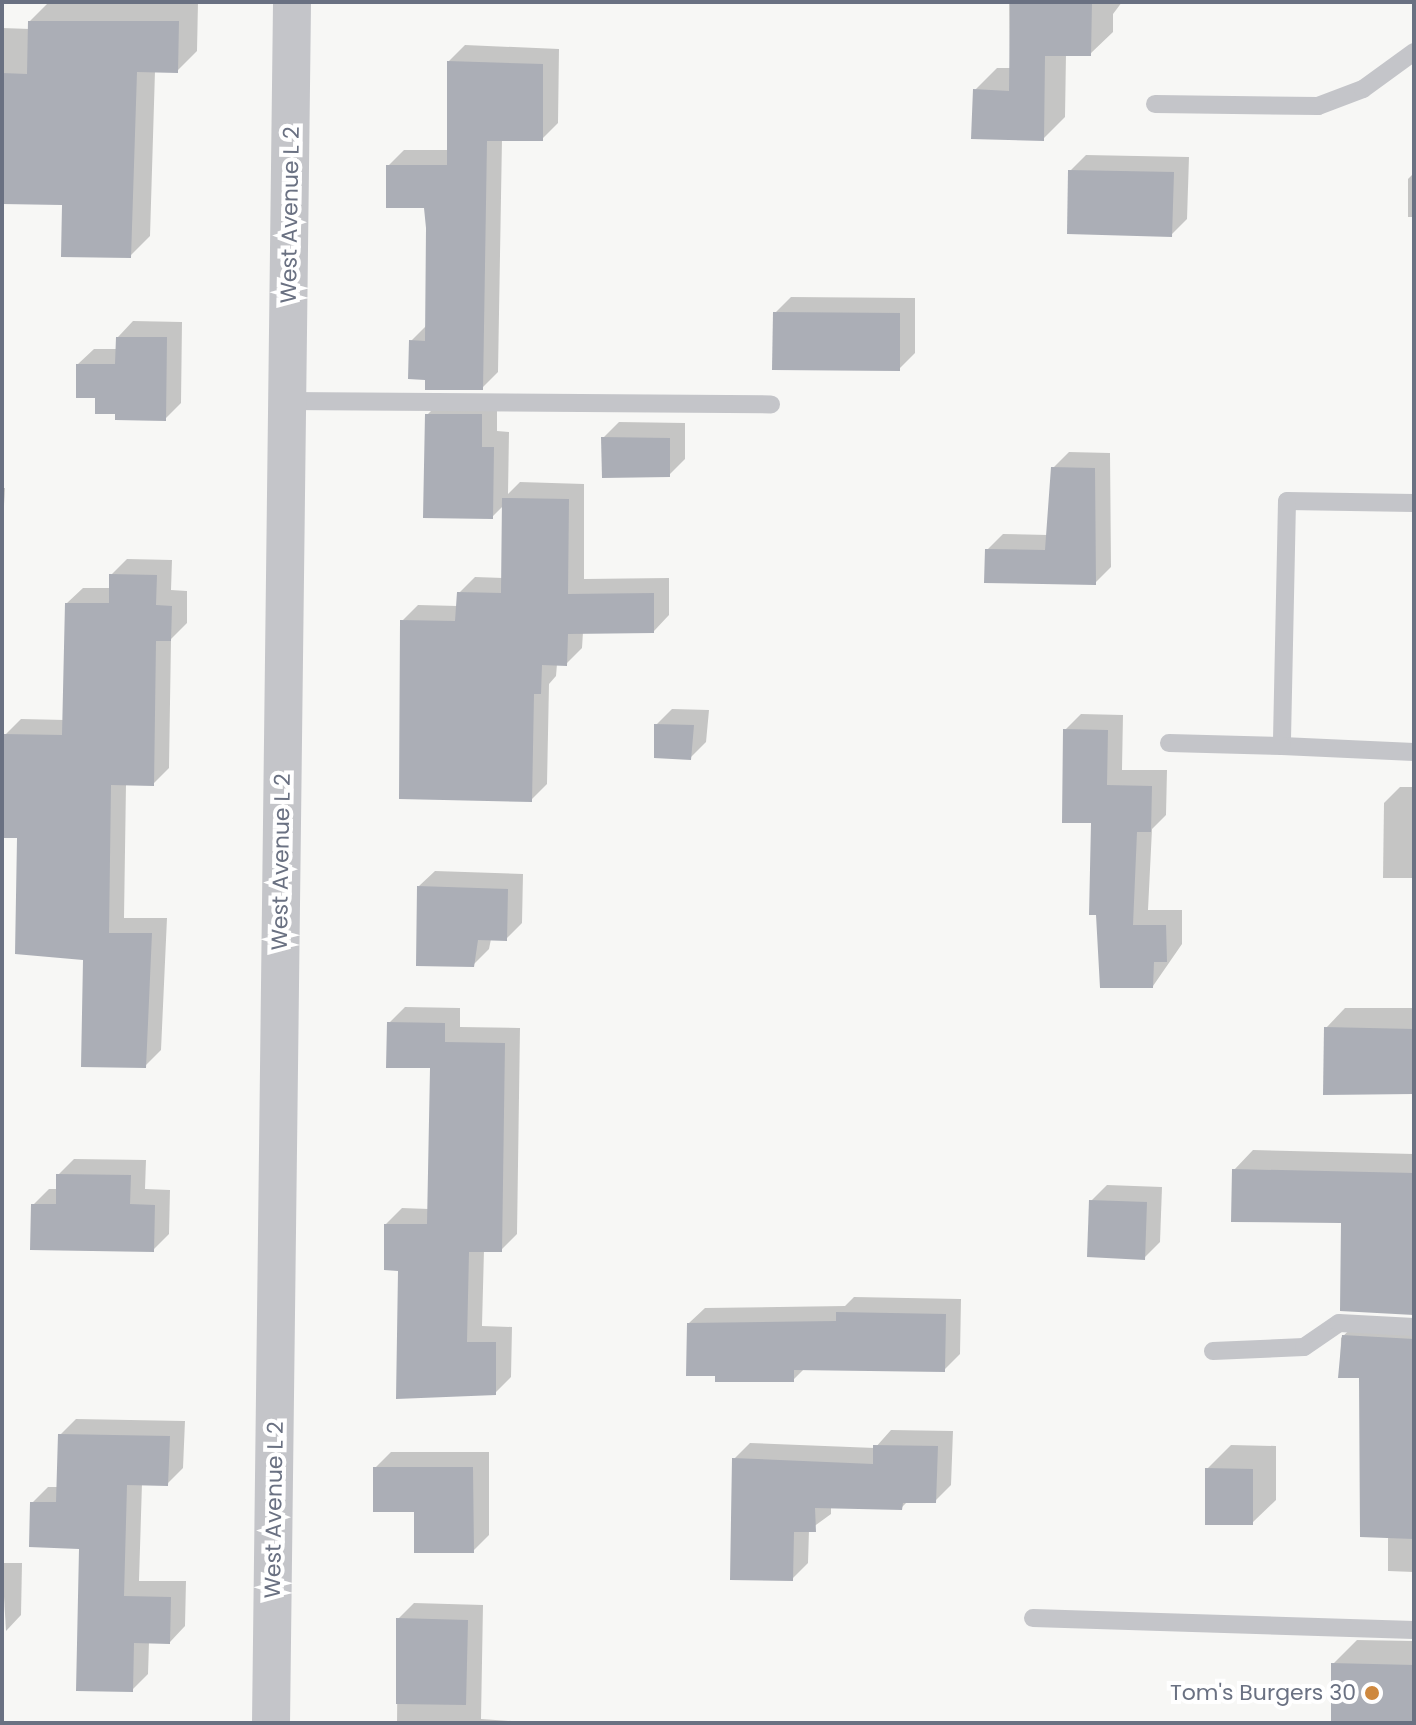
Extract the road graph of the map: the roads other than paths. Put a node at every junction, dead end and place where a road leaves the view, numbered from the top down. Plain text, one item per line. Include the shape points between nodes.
1 (292, 2) edge
2 (1414, 52) edge
3 (1155, 104) dead end
4 (287, 401) junction
5 (771, 404) dead end
6 (1414, 503) edge
7 (1169, 743) dead end
8 (1282, 746) junction
9 (1414, 752) edge
10 (1414, 1327) edge
11 (1213, 1351) dead end
12 (1033, 1618) dead end
13 (1414, 1630) edge
14 (271, 1723) edge

1 - 4 street, West Avenue L 2
2 - 3 lane via 1399,69 1318,106
4 - 5 lane
4 - 14 street, West Avenue L 2
6 - 8 lane via 1287,501
7 - 8 lane
8 - 9 lane
10 - 11 lane via 1339,1323 1304,1347
12 - 13 lane

